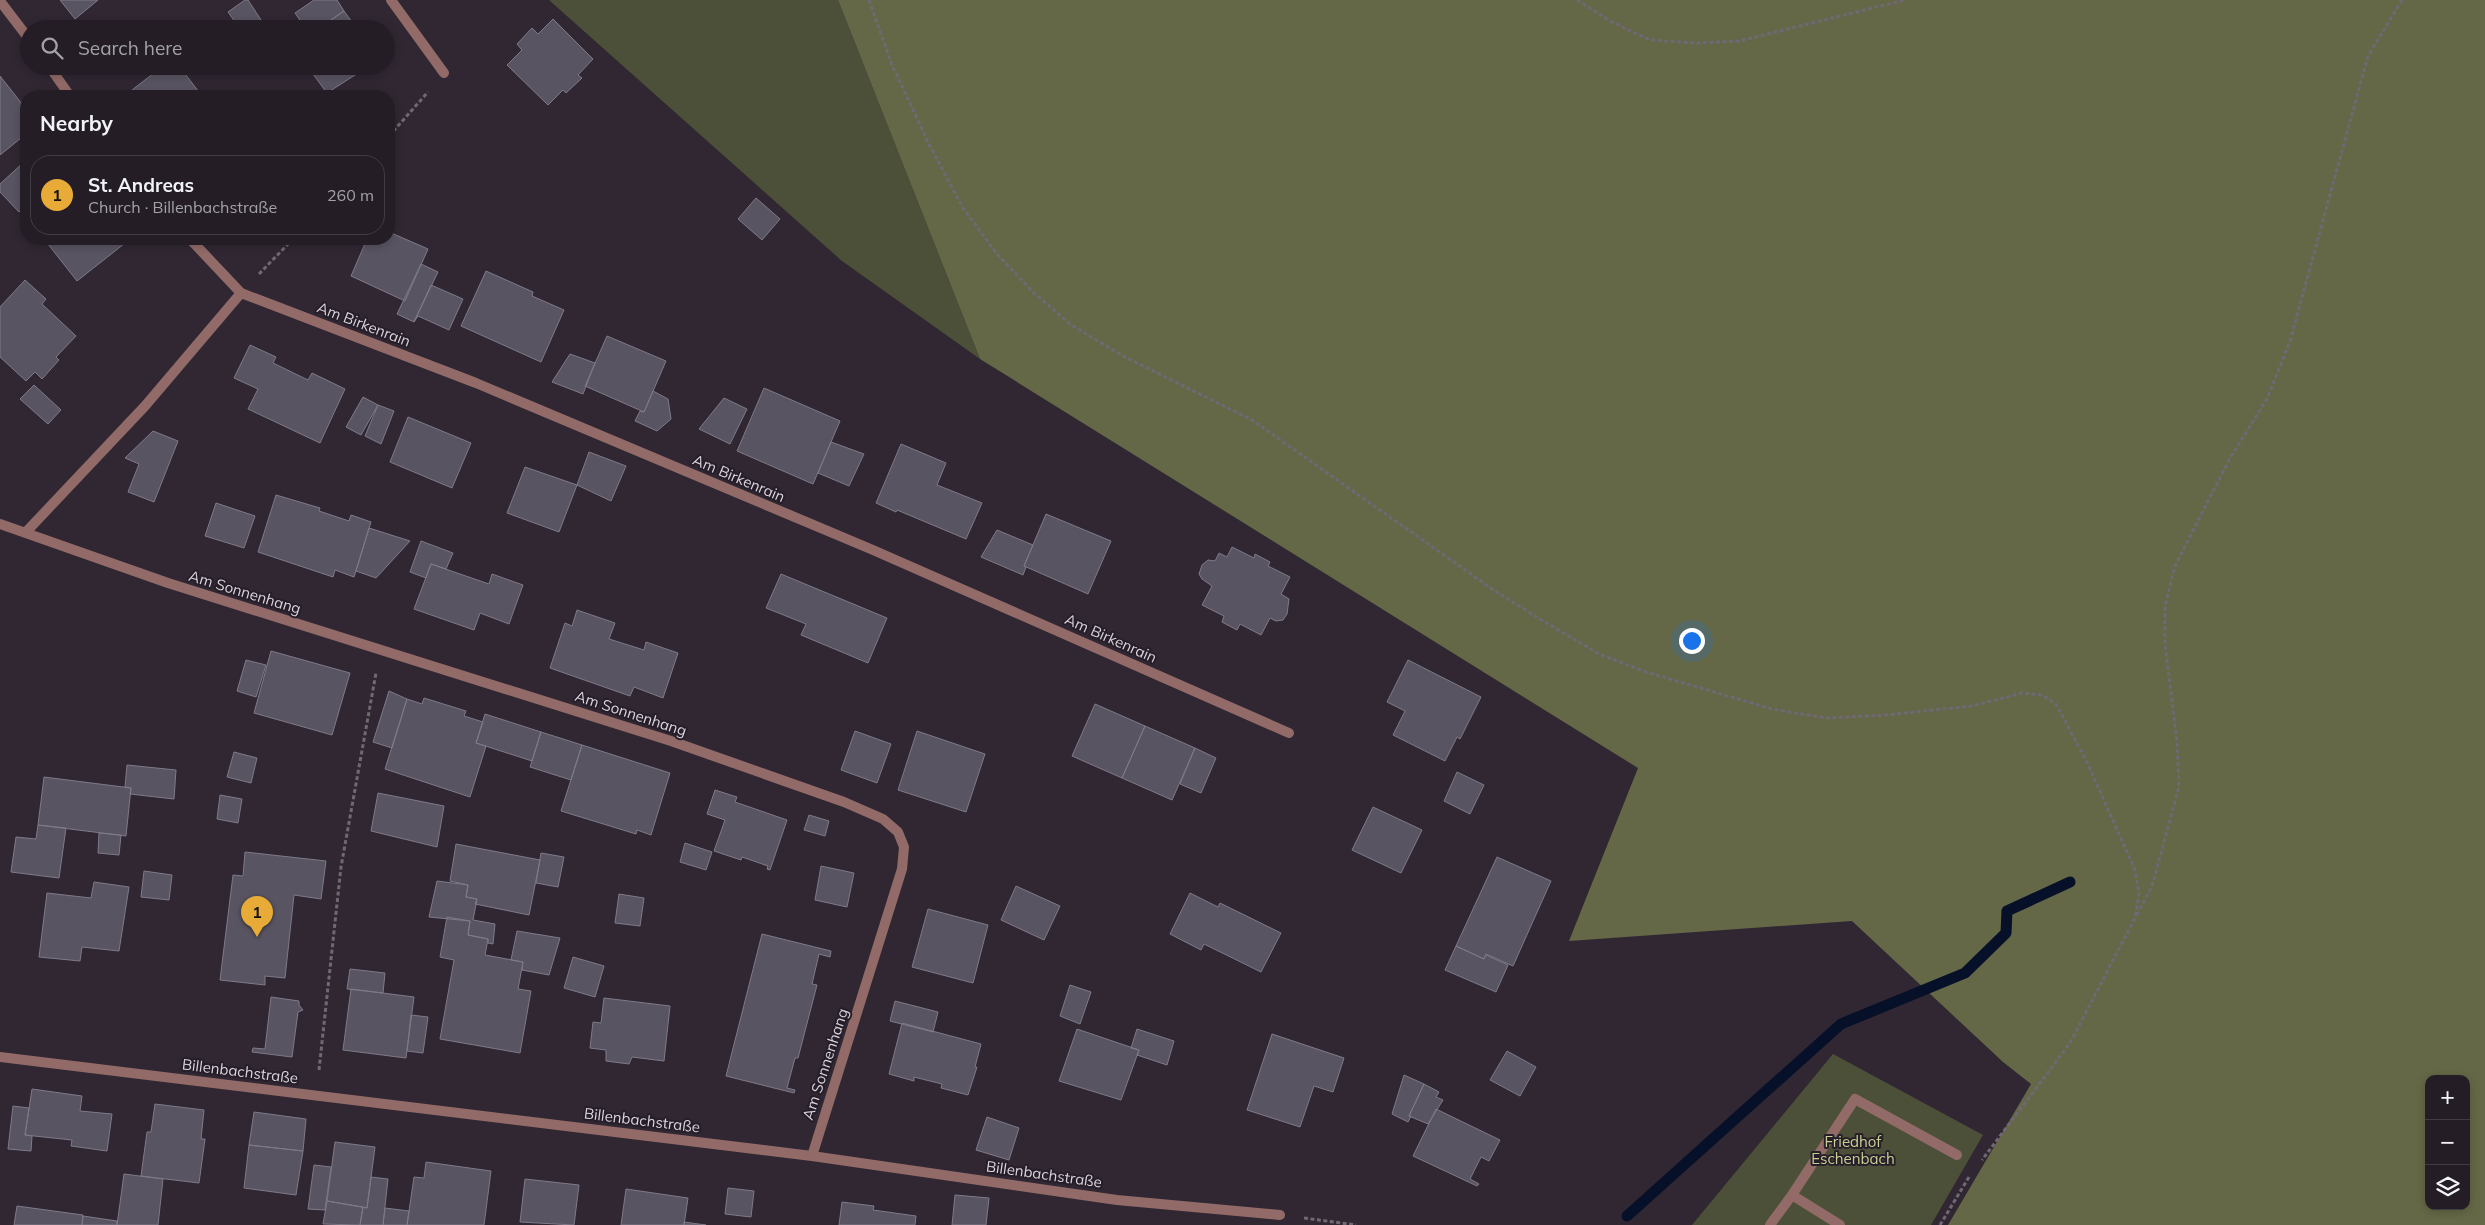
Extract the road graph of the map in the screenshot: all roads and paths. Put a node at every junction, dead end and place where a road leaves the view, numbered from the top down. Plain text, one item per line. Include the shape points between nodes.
1 (391, 0) edge
2 (868, 0) edge
3 (1577, 0) edge
4 (1905, 0) edge
5 (2402, 0) edge
6 (0, 1) edge
7 (20, 27) edge
8 (444, 73) joint
9 (55, 75) edge
10 (66, 90) edge
11 (395, 129) edge
12 (196, 245) edge
13 (287, 245) edge
14 (241, 293) junction
15 (0, 524) edge
16 (27, 532) junction
17 (380, 650) junction
18 (1289, 733) dead end
19 (2135, 918) junction
20 (0, 1057) edge
21 (316, 1096) junction
22 (1957, 1155) dead end
23 (812, 1156) junction
24 (1978, 1165) dead end
25 (1972, 1173) dead end
26 (1792, 1195) junction
27 (1280, 1215) joint
28 (1356, 1225) edge
29 (1770, 1225) edge
30 (1840, 1225) edge
31 (1940, 1225) edge

1 - 8 street
2 - 19 path via 892,65 963,208 1003,261 1070,324 1123,356 1252,420 1495,591 1599,654 1646,672 1772,709 1826,718 1972,706 2022,692 2042,695 2056,704 2069,724 2119,831 2135,870 2139,894
3 - 4 path via 1610,21 1650,40 1697,44 1739,42
5 - 19 path via 2368,56 2290,341 2268,399 2226,467 2176,566 2165,606 2165,644 2178,742 2180,787 2152,886
6 - 7 street
8 - 11 path
9 - 10 street
12 - 14 street, Am Birkenrain
13 - 14 path
14 - 16 street via 145,406
14 - 18 street, Am Birkenrain via 485,386 872,550
15 - 16 street, Am Sonnenhang
16 - 17 street, Am Sonnenhang via 168,584
17 - 21 path via 341,867
17 - 23 street, Am Sonnenhang via 708,754 844,802 883,819 898,832 904,846 902,868
19 - 24 path via 2070,1043
20 - 21 street, Billenbachstraße
21 - 23 street, Billenbachstraße
22 - 26 street via 1855,1099
23 - 27 street, Billenbachstraße via 1117,1200
25 - 31 path
26 - 29 street
26 - 30 street
27 - 28 path

